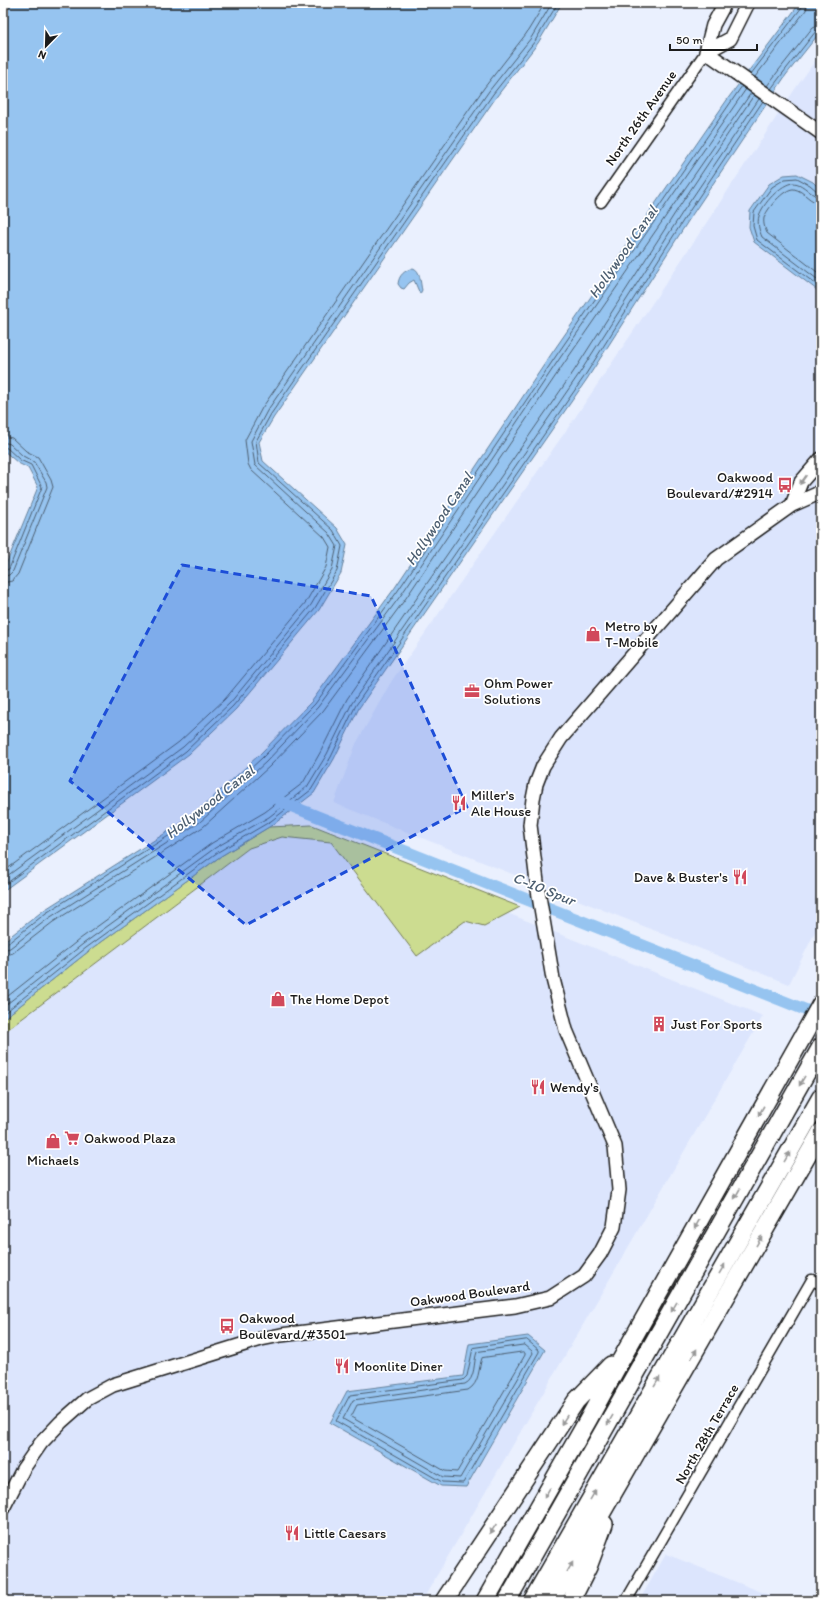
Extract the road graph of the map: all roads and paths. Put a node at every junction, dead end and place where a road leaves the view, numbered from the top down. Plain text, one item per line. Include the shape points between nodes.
1 (725, 3) edge
2 (748, 3) edge
3 (706, 52) junction
4 (821, 133) edge
5 (601, 202) dead end
6 (821, 459) edge
7 (821, 490) edge
8 (792, 505) junction
9 (821, 1004) edge
10 (821, 1047) edge
11 (821, 1097) edge
12 (821, 1132) edge
13 (816, 1282) edge
14 (627, 1349) junction
15 (619, 1485) junction
16 (3, 1508) edge
17 (444, 1601) edge
18 (485, 1601) edge
19 (507, 1601) edge
20 (532, 1601) edge
21 (551, 1601) edge
22 (571, 1601) edge
23 (626, 1601) edge

1 - 3 street, North 26th Avenue via 713,25
2 - 3 street, North 26th Avenue via 730,39
3 - 4 street
3 - 5 street, North 26th Avenue
6 -> 8 street via 801,482
7 - 8 street, Oakwood Boulevard
8 - 16 street, Oakwood Boulevard via 716,559 561,738 543,766 536,784 530,825 553,980 566,1030 615,1146 619,1190 614,1227 600,1254 584,1276 550,1298 515,1306 281,1335 113,1385 87,1399 41,1443 23,1469
9 -> 14 highway
10 -> 19 highway
20 -> 11 highway
15 -> 12 highway
13 - 23 street, North 28th Terrace
14 -> 17 highway via 576,1401
14 -> 18 highway
21 -> 15 highway
15 - 22 highway via 588,1567

